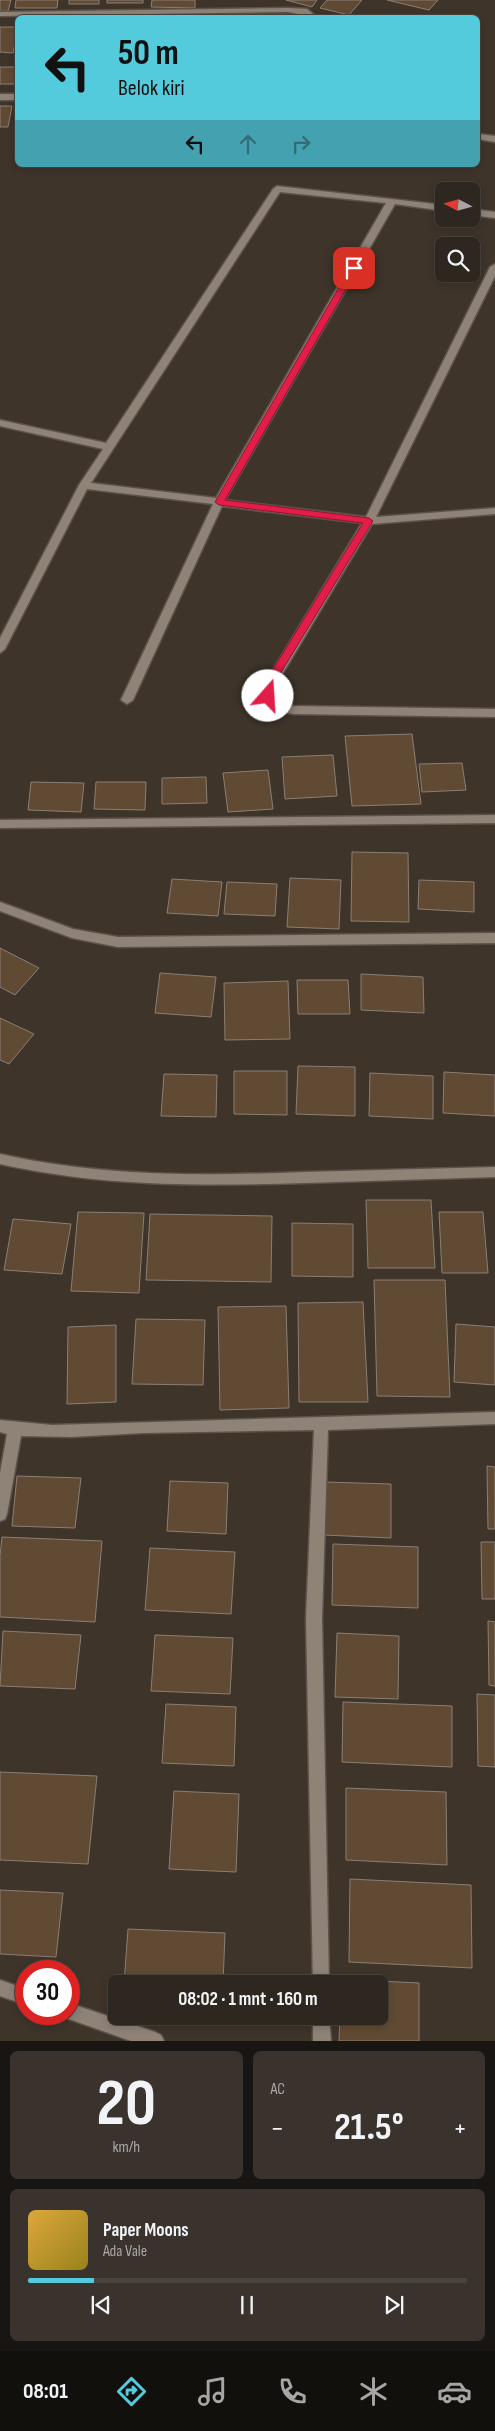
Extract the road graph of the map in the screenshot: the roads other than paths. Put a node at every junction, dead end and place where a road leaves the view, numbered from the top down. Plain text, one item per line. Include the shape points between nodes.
1 (222, 0) edge
2 (223, 10) junction
3 (0, 14) edge
4 (312, 15) edge
5 (0, 97) edge
6 (15, 97) edge
7 (480, 137) edge
8 (495, 139) edge
9 (392, 201) junction
10 (435, 207) edge
11 (480, 213) edge
12 (495, 215) edge
13 (495, 267) edge
14 (0, 423) edge
15 (108, 447) junction
16 (84, 485) junction
17 (219, 502) junction
18 (495, 511) edge
19 (369, 521) junction
20 (0, 649) edge
21 (127, 700) dead end
22 (495, 713) edge
23 (495, 819) edge
24 (0, 824) edge
25 (0, 906) edge
26 (495, 938) edge
27 (0, 1159) edge
28 (495, 1172) edge
29 (495, 1418) edge
30 (321, 1424) junction
31 (0, 1426) edge
32 (15, 1429) junction
33 (0, 1514) edge
34 (321, 1975) edge
35 (0, 1988) edge
36 (15, 1993) edge
37 (80, 2016) edge
38 (321, 2025) edge
39 (155, 2041) edge
40 (322, 2041) edge

1 - 2 street
2 - 3 street
2 - 4 street via 297,10
5 - 6 street
7 - 8 street
9 - 10 street
9 - 15 street via 277,189
9 - 17 street
11 - 12 street
13 - 19 street
14 - 15 street
15 - 16 street
16 - 17 street
16 - 20 street
17 - 19 street
17 - 21 street
18 - 19 street
19 - 22 street via 272,679 268,696 273,704 294,710
23 - 24 street
25 - 26 street via 72,933 118,942
27 - 28 street via 43,1170 132,1180 256,1180
29 - 30 street
30 - 32 street
30 - 34 street via 314,1618
31 - 32 street
32 - 33 street
35 - 36 street
37 - 39 street
38 - 40 street

